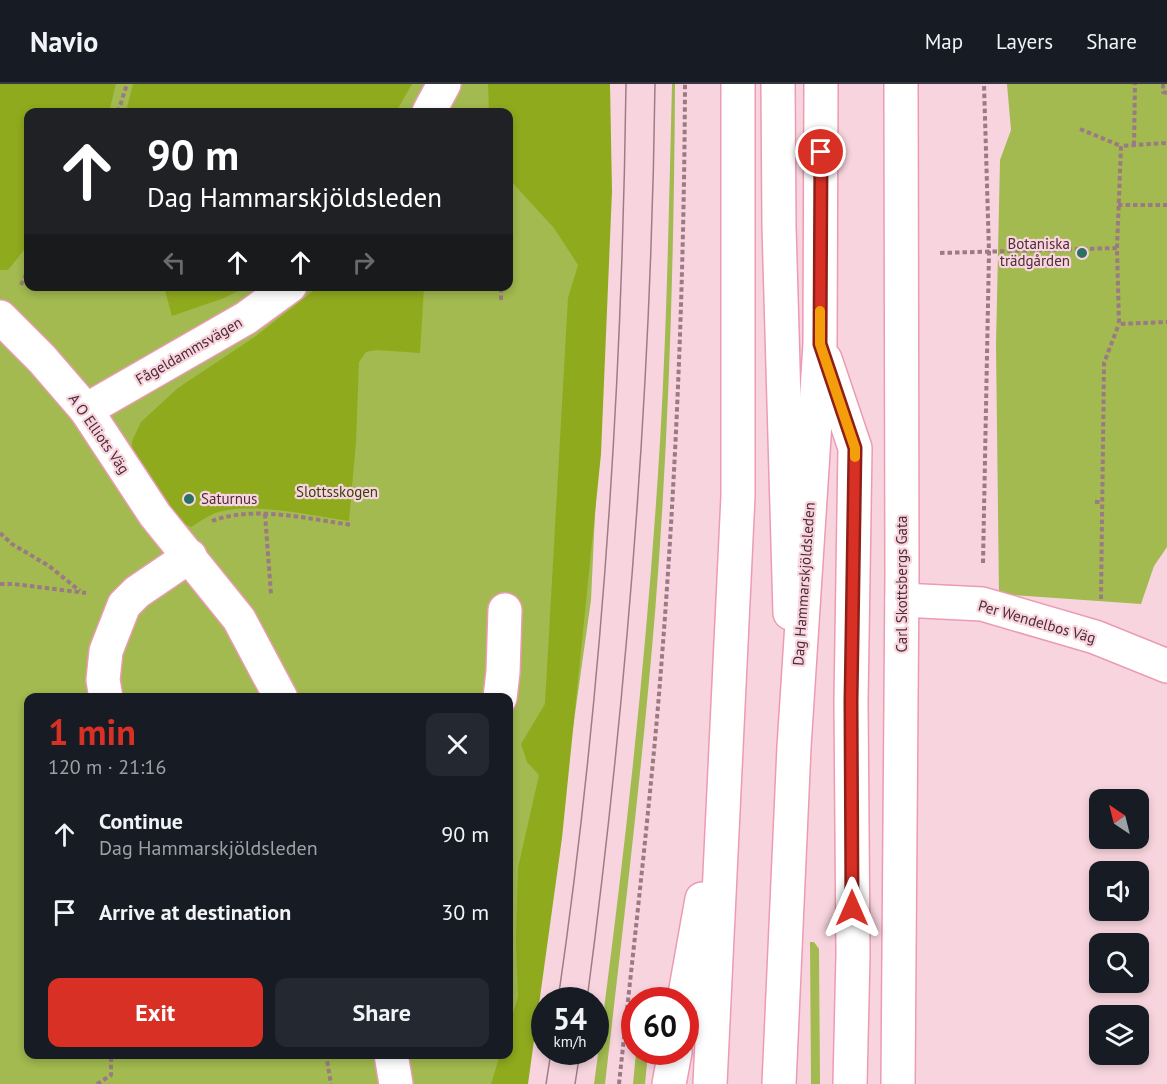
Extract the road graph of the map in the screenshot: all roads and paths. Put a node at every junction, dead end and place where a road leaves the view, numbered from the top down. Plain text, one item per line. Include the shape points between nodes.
1 (127, 84) edge
2 (444, 84) edge
3 (685, 84) edge
4 (738, 84) edge
5 (778, 84) edge
6 (821, 84) edge
7 (901, 84) edge
8 (984, 84) edge
9 (1135, 84) edge
10 (1163, 84) edge
11 (1167, 93) edge
12 (119, 108) edge
13 (431, 108) edge
14 (1080, 129) dead end
15 (1167, 142) edge
16 (1121, 146) junction
17 (1134, 146) junction
18 (1167, 205) edge
19 (1118, 206) junction
20 (1117, 248) junction
21 (990, 252) junction
22 (902, 254) junction
23 (283, 291) edge
24 (501, 291) edge
25 (501, 300) dead end
26 (0, 317) edge
27 (1167, 322) edge
28 (1119, 324) junction
29 (820, 344) junction
30 (86, 410) junction
31 (1095, 502) dead end
32 (1102, 502) junction
33 (265, 514) junction
34 (352, 525) dead end
35 (0, 533) edge
36 (186, 552) junction
37 (0, 584) edge
38 (81, 592) junction
39 (902, 600) junction
40 (982, 604) junction
41 (124, 605) junction
42 (505, 610) dead end
43 (1095, 637) junction
44 (258, 654) junction
45 (1167, 666) edge
46 (105, 693) edge
47 (278, 693) edge
48 (501, 693) edge
49 (794, 747) junction
50 (725, 769) junction
51 (686, 987) edge
52 (111, 1059) edge
53 (327, 1059) edge
54 (392, 1059) edge
55 (673, 1065) edge
56 (97, 1084) edge
57 (331, 1084) edge
58 (396, 1084) edge
59 (619, 1084) edge
60 (669, 1084) edge
61 (710, 1084) edge
62 (779, 1084) edge
63 (850, 1084) edge
64 (898, 1084) edge

1 - 12 path
2 - 13 main road
3 - 59 path via 684,238 673,489 657,718
4 - 50 main road via 738,496
5 - 49 main road
6 - 29 main road, Dag Hammarskjöldsleden
7 - 22 main road, Carl Skottsbergs Gata
8 - 21 path
9 - 17 path
10 - 11 path via 1163,93
14 - 16 path
15 - 17 path
16 - 17 path
16 - 19 path
18 - 19 path
19 - 20 path
20 - 21 path
20 - 28 path
21 - 22 path
21 - 40 path
22 - 39 main road, Carl Skottsbergs Gata
23 - 30 main road, Fågeldammsvägen via 246,318
24 - 25 path
26 - 30 main road, A O Elliots Väg
27 - 28 path
28 - 32 path via 1104,363
29 - 49 main road, Dag Hammarskjöldsleden
29 - 63 main road via 855,448
30 - 36 main road, A O Elliots Väg via 155,515
31 - 32 path
32 - 43 path via 1101,616
33 - 34 path
33 - 36 path via 238,514 213,521 203,527
33 - 44 path via 272,600
35 - 38 path
36 - 41 main road
36 - 44 main road, A O Elliots Väg via 239,620
37 - 38 path
38 - 41 path
39 - 40 main road, Per Wendelbos Väg
39 - 64 main road, Carl Skottsbergs Gata
40 - 43 main road, Per Wendelbos Väg
41 - 46 main road via 106,651
42 - 48 main road
43 - 45 main road, Per Wendelbos Väg
44 - 47 main road, A O Elliots Väg
49 - 62 main road, Dag Hammarskjöldsleden
50 - 51 main road
50 - 61 main road
52 - 56 path via 111,1075
53 - 57 path
54 - 58 main road
55 - 60 main road

